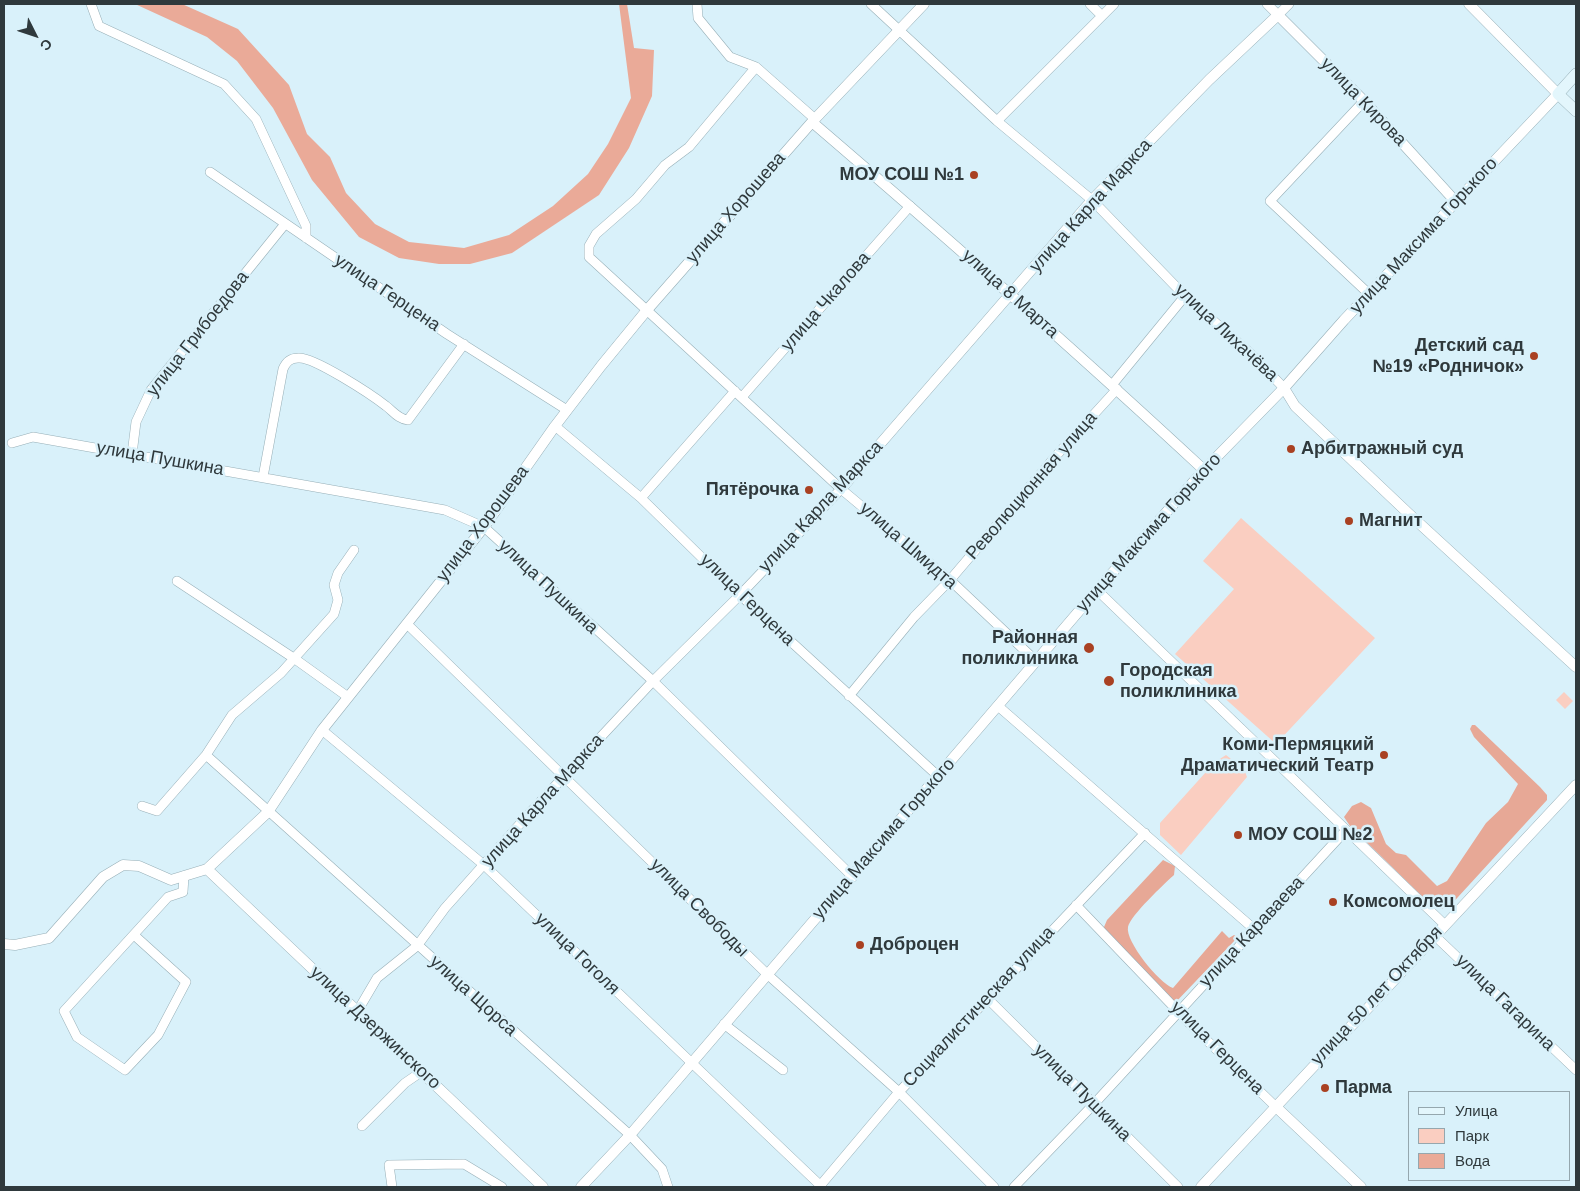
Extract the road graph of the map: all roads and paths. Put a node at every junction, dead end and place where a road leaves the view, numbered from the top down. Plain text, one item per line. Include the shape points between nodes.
1 (91, 4) edge
2 (697, 4) edge
3 (870, 4) edge
4 (924, 4) edge
5 (1090, 4) edge
6 (1114, 4) edge
7 (1267, 4) edge
8 (1289, 4) edge
9 (1470, 4) edge
10 (1278, 15) junction
11 (1102, 16) junction
12 (899, 30) junction
13 (756, 67) junction
14 (1576, 74) edge
15 (1558, 94) junction
16 (1364, 101) junction
17 (1576, 111) edge
18 (813, 121) junction
19 (997, 121) junction
20 (210, 172) dead end
21 (1092, 200) junction
22 (1456, 202) junction
23 (910, 206) junction
24 (285, 224) junction
25 (306, 238) junction
26 (1369, 294) junction
27 (1011, 295) junction
28 (1186, 296) junction
29 (647, 310) junction
30 (464, 344) junction
31 (1115, 387) junction
32 (1284, 388) junction
33 (739, 394) junction
34 (567, 410) junction
35 (554, 426) junction
36 (12, 443) dead end
37 (132, 454) junction
38 (1204, 470) junction
39 (263, 477) junction
40 (841, 489) junction
41 (641, 498) junction
42 (484, 527) junction
43 (354, 550) dead end
44 (950, 580) junction
45 (177, 581) dead end
46 (1097, 590) junction
47 (740, 595) junction
48 (407, 624) junction
49 (295, 659) junction
50 (1036, 662) junction
51 (1576, 667) edge
52 (653, 681) junction
53 (849, 696) junction
54 (348, 697) junction
55 (998, 706) junction
56 (322, 730) junction
57 (206, 755) junction
58 (564, 776) junction
59 (938, 776) junction
60 (1576, 785) edge
61 (142, 806) dead end
62 (268, 812) junction
63 (1346, 830) junction
64 (1145, 833) junction
65 (484, 865) junction
66 (206, 869) junction
67 (184, 876) junction
68 (852, 877) junction
69 (1076, 905) junction
70 (1444, 924) junction
71 (1254, 929) junction
72 (134, 935) junction
73 (1434, 935) junction
74 (4, 944) edge
75 (418, 946) junction
76 (766, 974) junction
77 (987, 998) junction
78 (357, 1012) junction
79 (1179, 1012) junction
80 (724, 1024) junction
81 (690, 1063) junction
82 (783, 1070) dead end
83 (1576, 1070) edge
84 (421, 1072) junction
85 (899, 1092) junction
86 (1094, 1104) junction
87 (1275, 1106) junction
88 (362, 1126) dead end
89 (630, 1136) junction
90 (392, 1187) edge
91 (502, 1187) edge
92 (543, 1187) edge
93 (581, 1187) edge
94 (668, 1187) edge
95 (821, 1187) edge
96 (994, 1187) edge
97 (1014, 1187) edge
98 (1178, 1187) edge
99 (1201, 1187) edge
100 (1361, 1187) edge

1 - 25 street via 99,26 224,84 256,119 306,226
2 - 13 street via 698,18 730,57
3 - 12 street, улица Лихачёва
4 - 12 street, улица Хорошева
5 - 11 street
6 - 11 street
7 - 10 street, улица Кирова
8 - 10 street, улица Карла Маркса
9 - 15 street
10 - 16 street, улица Кирова
10 - 21 street, улица Карла Маркса via 1209,80
11 - 19 street
12 - 18 street, улица Хорошева
12 - 19 street, улица Лихачёва
13 - 18 street
13 - 29 street, улица Шмидта via 690,147 664,165 636,199 596,234 589,246 589,257
14 - 15 main road, улица Максима Горького
15 - 17 main road
15 - 22 street, улица Максима Горького
16 - 22 street, улица Кирова
16 - 26 street via 1270,201
18 - 23 street, улица 8 Марта
18 - 29 street, улица Хорошева
19 - 21 street, улица Лихачёва
20 - 24 street, улица Герцена
21 - 27 street, улица Карла Маркса
21 - 28 street, улица Лихачёва
22 - 26 street, улица Максима Горького
23 - 27 street, улица 8 Марта
23 - 33 street, улица Чкалова
24 - 25 street, улица Герцена
24 - 37 street, улица Грибоедова via 151,390 136,422
25 - 30 street, улица Герцена
26 - 32 street, улица Максима Горького
27 - 31 street, улица 8 Марта
27 - 40 street, улица Карла Маркса
28 - 31 street, Революционная улица
28 - 32 street, улица Лихачёва
29 - 33 street, улица Шмидта
29 - 34 street, улица Хорошева
30 - 34 street, улица Герцена
30 - 39 street via 408,420 401,419 384,404 317,362 298,357 291,359 283,369
31 - 38 street, улица 8 Марта
31 - 44 street, Революционная улица
32 - 38 street, улица Максима Горького
32 - 51 street, улица Лихачёва via 1302,413
33 - 40 street, улица Шмидта
33 - 41 street, улица Чкалова
34 - 35 street, улица Хорошева
35 - 41 street, улица Герцена
35 - 42 street, улица Хорошева
36 - 37 street, улица Пушкина via 33,437
37 - 39 street, улица Пушкина
38 - 46 street, улица Максима Горького
39 - 42 street, улица Пушкина via 445,510
40 - 44 street, улица Шмидта
40 - 47 street, улица Карла Маркса
41 - 47 street, улица Герцена
42 - 48 street, улица Хорошева
42 - 52 street, улица Пушкина
43 - 49 street via 334,585 338,600 334,614
44 - 50 street, улица Шмидта
44 - 53 street, Революционная улица via 914,617
45 - 49 street
46 - 50 street, улица Максима Горького
46 - 63 street
47 - 52 street, улица Карла Маркса
47 - 53 street, улица Герцена
48 - 54 street, улица Хорошева
48 - 58 street, улица Свободы
49 - 54 street
49 - 57 street via 232,715
50 - 55 street, улица Максима Горького
52 - 58 street, улица Карла Маркса
52 - 68 street, улица Пушкина
53 - 59 street, улица Герцена
54 - 56 street, улица Хорошева
55 - 59 street, улица Максима Горького
55 - 64 street
56 - 62 street, улица Хорошева
56 - 65 street, улица Гоголя
57 - 61 street via 157,811
57 - 62 street, улица Щорса
58 - 65 street, улица Карла Маркса
58 - 76 street, улица Свободы
59 - 68 street, улица Максима Горького
60 - 70 street, улица 50 лет Октября
62 - 66 street, улица Хорошева
62 - 75 street, улица Щорса
63 - 70 street
63 - 71 street, улица Караваева
64 - 69 street, Социалистическая улица
64 - 71 street
65 - 75 street, улица Карла Маркса via 445,908
65 - 81 street, улица Гоголя
66 - 67 street, улица Хорошева
66 - 78 street, улица Дзержинского
67 - 72 street via 183,892 168,897
67 - 74 street, улица Хорошева via 171,880 139,866 123,865 103,877 49,938 15,946
68 - 76 street, улица Максима Горького
69 - 77 street, Социалистическая улица
69 - 79 street, улица Герцена
70 - 73 street, улица 50 лет Октября
71 - 79 street, улица Караваева
72 - 72 street via 64,1010 77,1038 125,1070 158,1035 186,982
73 - 83 street, улица Гагарина
73 - 87 street, улица 50 лет Октября
75 - 78 street, улица Карла Маркса via 377,978
75 - 89 street, улица Щорса
76 - 80 street, улица Максима Горького
76 - 85 street, улица Свободы
77 - 85 street, Социалистическая улица
77 - 86 street, улица Пушкина
78 - 84 street, улица Дзержинского
79 - 86 street, улица Караваева
79 - 87 street, улица Герцена
80 - 81 street, улица Максима Горького
80 - 82 street
81 - 89 street, улица Максима Горького
81 - 95 street, улица Гоголя
84 - 88 street via 405,1083
84 - 92 street, улица Дзержинского
85 - 95 street, Социалистическая улица
85 - 96 street, улица Свободы
86 - 97 street, улица Караваева
86 - 98 street, улица Пушкина
87 - 99 street, улица 50 лет Октября
87 - 100 street, улица Герцена
89 - 93 street, улица Максима Горького
89 - 94 street, улица Щорса via 662,1169
90 - 91 street via 389,1165 464,1164

